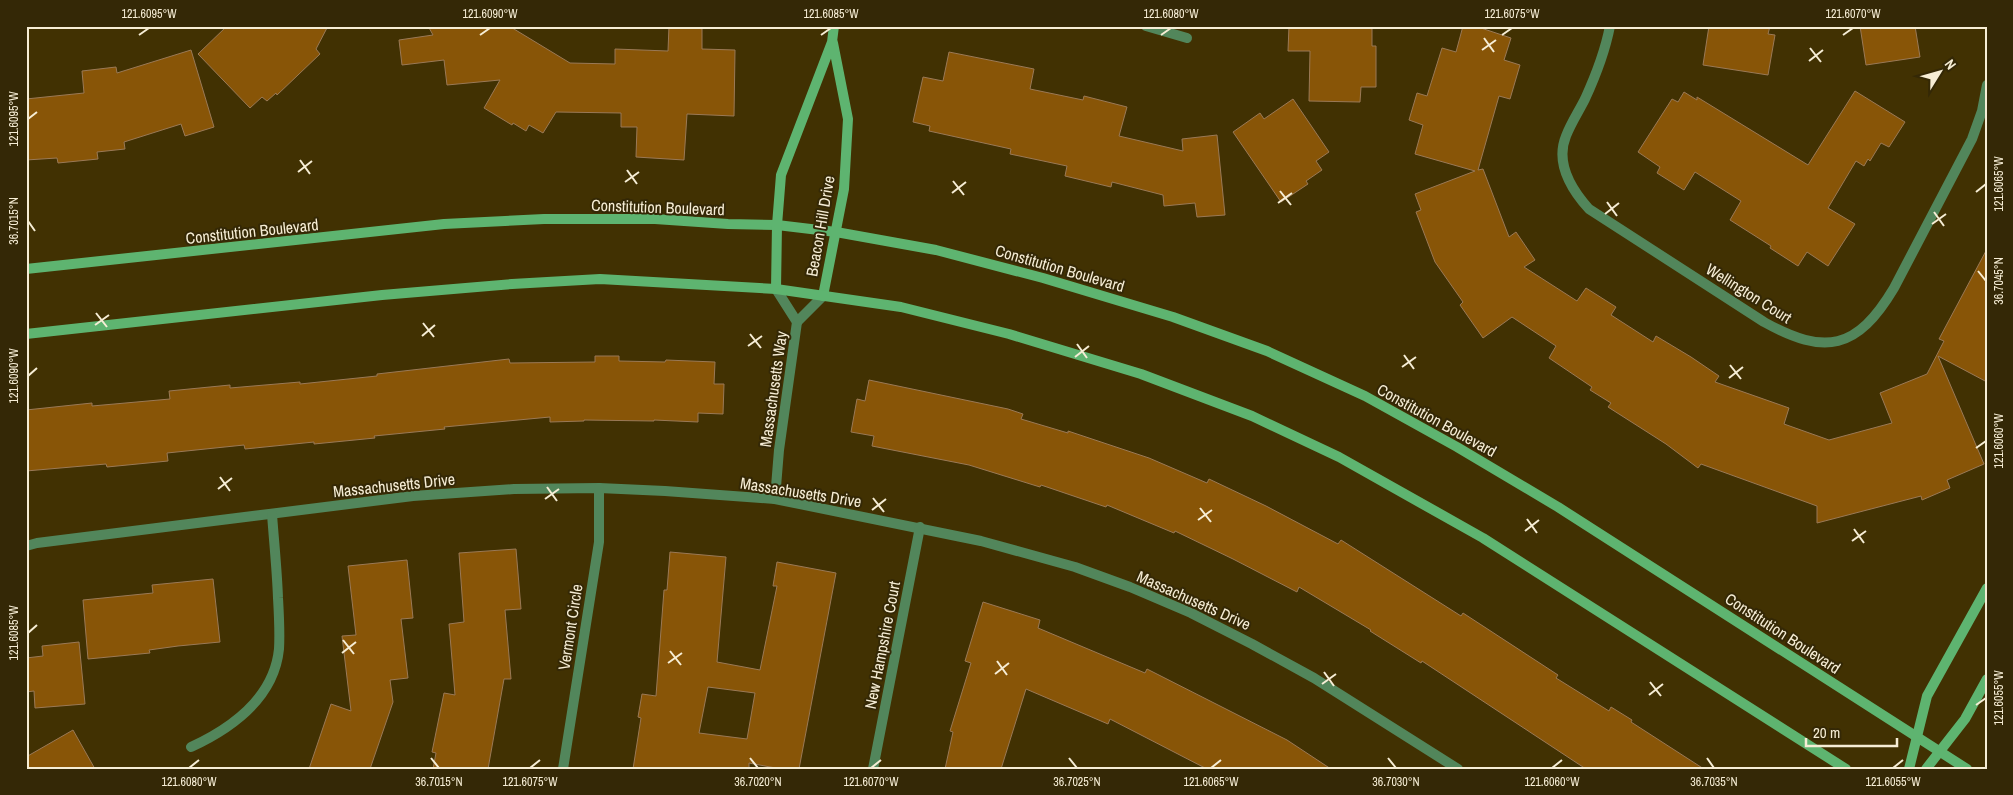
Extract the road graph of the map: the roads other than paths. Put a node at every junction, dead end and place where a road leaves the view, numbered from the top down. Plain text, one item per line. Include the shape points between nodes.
1 (834, 26) edge
2 (1146, 26) edge
3 (1610, 26) edge
4 (1187, 38) dead end
5 (832, 42) junction
6 (1987, 85) edge
7 (777, 225) junction
8 (836, 232) junction
9 (26, 269) edge
10 (776, 289) junction
11 (823, 296) junction
12 (798, 322) junction
13 (26, 334) edge
14 (599, 488) junction
15 (775, 499) junction
16 (272, 514) junction
17 (920, 527) junction
18 (26, 546) edge
19 (1987, 588) edge
20 (1987, 679) edge
21 (1917, 737) junction
22 (191, 747) dead end
23 (1940, 751) junction
24 (563, 769) edge
25 (874, 769) edge
26 (1458, 769) edge
27 (1846, 769) edge
28 (1909, 769) edge
29 (1926, 769) edge
30 (1967, 769) edge

1 - 5 main road, Beacon Hill Drive
2 - 4 street
3 - 6 street, Wellington Court via 1598,70 1562,150 1563,164 1577,195 1589,209 1764,322 1806,341 1822,343 1854,335 1881,311 1972,139
5 - 7 main road, Beacon Hill Drive via 781,175
5 - 8 main road, Beacon Hill Drive via 848,119 844,189
7 - 8 main road, Constitution Boulevard
7 - 9 main road, Constitution Boulevard via 654,219 444,224
7 - 10 main road, Beacon Hill Drive
8 - 11 main road, Beacon Hill Drive
8 - 21 main road, Constitution Boulevard via 936,250 1172,317 1267,351 1365,396 1558,507
10 - 11 main road
10 - 12 street, Massachusetts Way
10 - 13 main road via 600,279 512,284
11 - 12 street
11 - 27 main road via 902,307 1009,334 1141,374 1252,416 1339,457 1483,538
12 - 15 street, Massachusetts Way
14 - 15 street, Massachusetts Drive
14 - 16 street, Massachusetts Drive via 514,488 413,496
14 - 24 street, Vermont Circle via 598,542
15 - 17 street, Massachusetts Drive
16 - 18 street, Massachusetts Drive via 37,542
16 - 22 street via 279,621 274,668 266,687 244,715 213,737
17 - 25 street, New Hampshire Court
17 - 26 street, Massachusetts Drive via 1075,567 1191,613 1314,678
19 - 21 main road via 1927,696
20 - 23 main road via 1964,719
21 - 23 main road, Constitution Boulevard
21 - 28 main road
23 - 29 main road
23 - 30 main road, Constitution Boulevard

